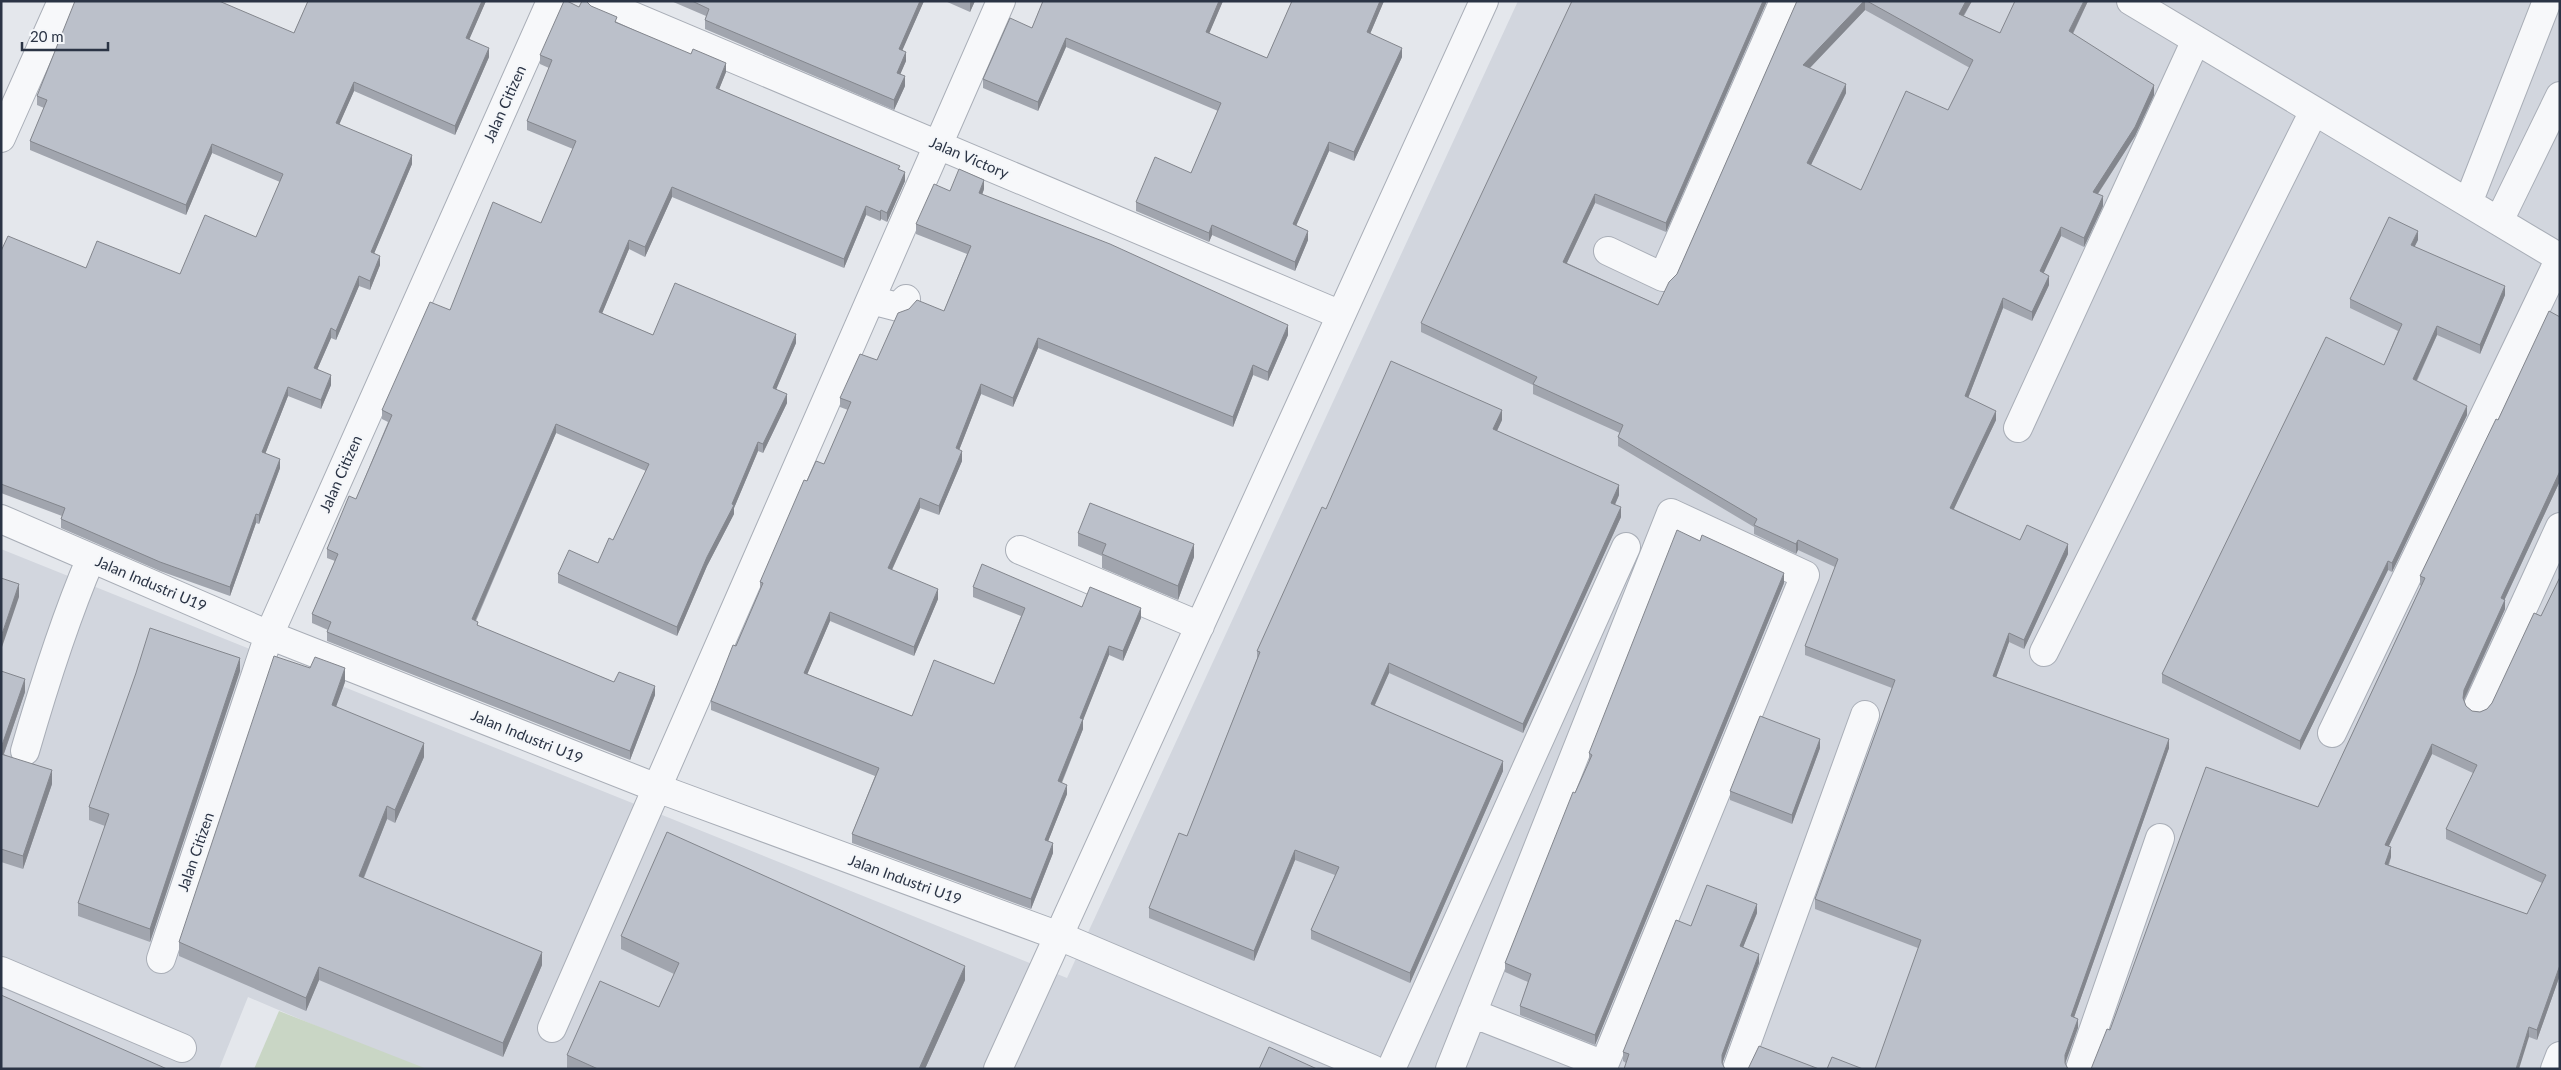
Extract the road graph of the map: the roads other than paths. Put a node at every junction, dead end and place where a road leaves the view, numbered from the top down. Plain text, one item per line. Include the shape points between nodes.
1 (62, 1) edge
2 (551, 1) edge
3 (597, 1) edge
4 (1002, 1) edge
5 (1484, 1) edge
6 (1784, 1) edge
7 (2131, 1) edge
8 (2547, 1) edge
9 (2196, 40) junction
10 (2560, 96) edge
11 (2314, 111) junction
12 (1, 138) edge
13 (938, 145) junction
14 (2468, 203) junction
15 (2499, 222) junction
16 (1608, 251) dead end
17 (2560, 258) edge
18 (906, 299) dead end
19 (871, 300) junction
20 (1341, 316) junction
21 (2018, 428) dead end
22 (1, 519) edge
23 (2560, 527) edge
24 (1626, 547) dead end
25 (1020, 550) dead end
26 (91, 558) junction
27 (1200, 626) junction
28 (269, 635) junction
29 (2044, 652) dead end
30 (2478, 706) dead end
31 (1865, 715) dead end
32 (2332, 733) dead end
33 (25, 751) dead end
34 (657, 788) junction
35 (2160, 838) dead end
36 (1059, 936) junction
37 (161, 959) dead end
38 (1, 971) edge
39 (1472, 1013) junction
40 (552, 1028) dead end
41 (182, 1048) dead end
42 (2560, 1056) edge
43 (998, 1069) edge
44 (1372, 1069) edge
45 (1391, 1069) edge
46 (1450, 1069) edge
47 (1737, 1069) edge
48 (2080, 1069) edge
49 (2555, 1069) edge

1 - 12 street
2 - 28 street, Jalan Citizen
3 - 13 street, Jalan Victory
4 - 13 street
5 - 20 street
6 - 16 street via 1662,277
7 - 9 street
8 - 14 street
9 - 11 street
9 - 21 street
10 - 15 street
11 - 14 street
11 - 29 street
13 - 19 street
13 - 20 street, Jalan Victory
14 - 15 street
15 - 17 street
17 - 32 street
18 - 19 street via 898,307
19 - 34 street
20 - 27 street
22 - 26 street, Jalan Industri U19
23 - 30 street
24 - 45 street
25 - 27 street
26 - 28 street, Jalan Industri U19
26 - 33 street via 58,642
27 - 36 street
28 - 34 street, Jalan Industri U19
28 - 37 street, Jalan Citizen
31 - 47 street
34 - 36 street, Jalan Industri U19
34 - 40 street
35 - 48 street
36 - 43 street
36 - 44 street, Jalan Industri U19
38 - 41 street
39 - 39 street via 1670,513 1805,575 1604,1065
39 - 46 street
42 - 49 street

